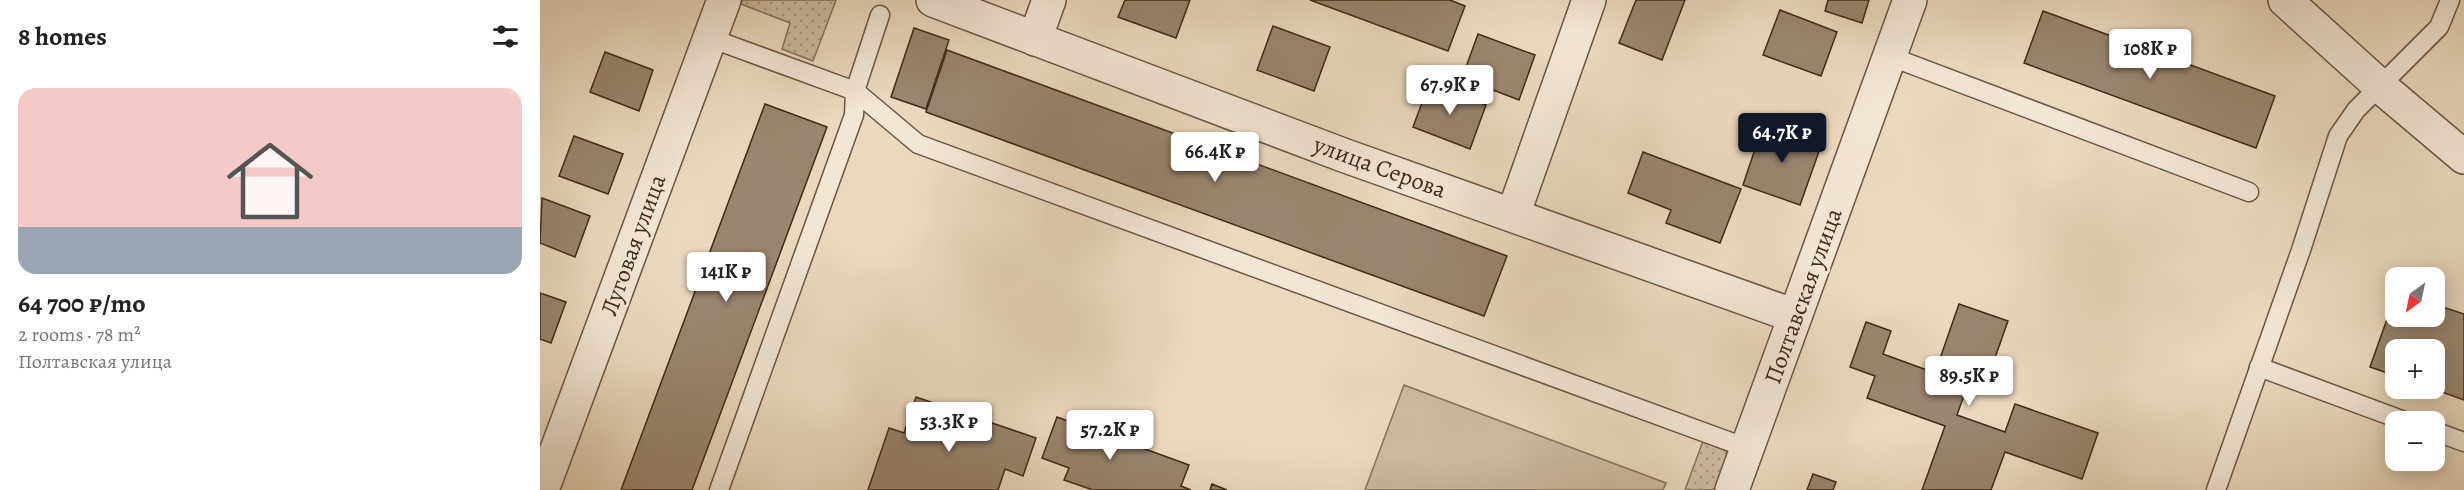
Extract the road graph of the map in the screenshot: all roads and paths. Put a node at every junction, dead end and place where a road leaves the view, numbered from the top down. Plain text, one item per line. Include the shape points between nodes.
1 (724, 0) edge
2 (933, 0) edge
3 (1049, 0) edge
4 (1589, 0) edge
5 (1910, 0) edge
6 (2285, 0) edge
7 (2450, 0) edge
8 (880, 15) dead end
9 (710, 38) junction
10 (1035, 39) junction
11 (1889, 56) junction
12 (2381, 87) junction
13 (855, 91) junction
14 (2464, 157) edge
15 (2249, 192) dead end
16 (1512, 215) junction
17 (1795, 316) junction
18 (2259, 367) junction
19 (2385, 414) edge
20 (2445, 436) edge
21 (2464, 442) edge
22 (1748, 448) junction
23 (542, 490) edge
24 (719, 490) edge
25 (1732, 490) edge
26 (2216, 490) edge

1 - 9 street, Луговая улица
2 - 10 street, улица Серова
3 - 10 street
4 - 16 street
5 - 11 street, Полтавская улица
6 - 12 street
7 - 12 lane via 2439,27
8 - 13 lane
9 - 13 lane
9 - 23 street, Луговая улица
10 - 16 street, улица Серова
11 - 15 lane
11 - 17 street, Полтавская улица
12 - 14 street
12 - 18 lane via 2348,119 2335,143
13 - 22 lane via 918,144
13 - 24 lane via 854,114
16 - 17 street, улица Серова
17 - 22 street, Полтавская улица
18 - 19 lane
18 - 26 lane
20 - 21 lane
22 - 25 street, Полтавская улица

